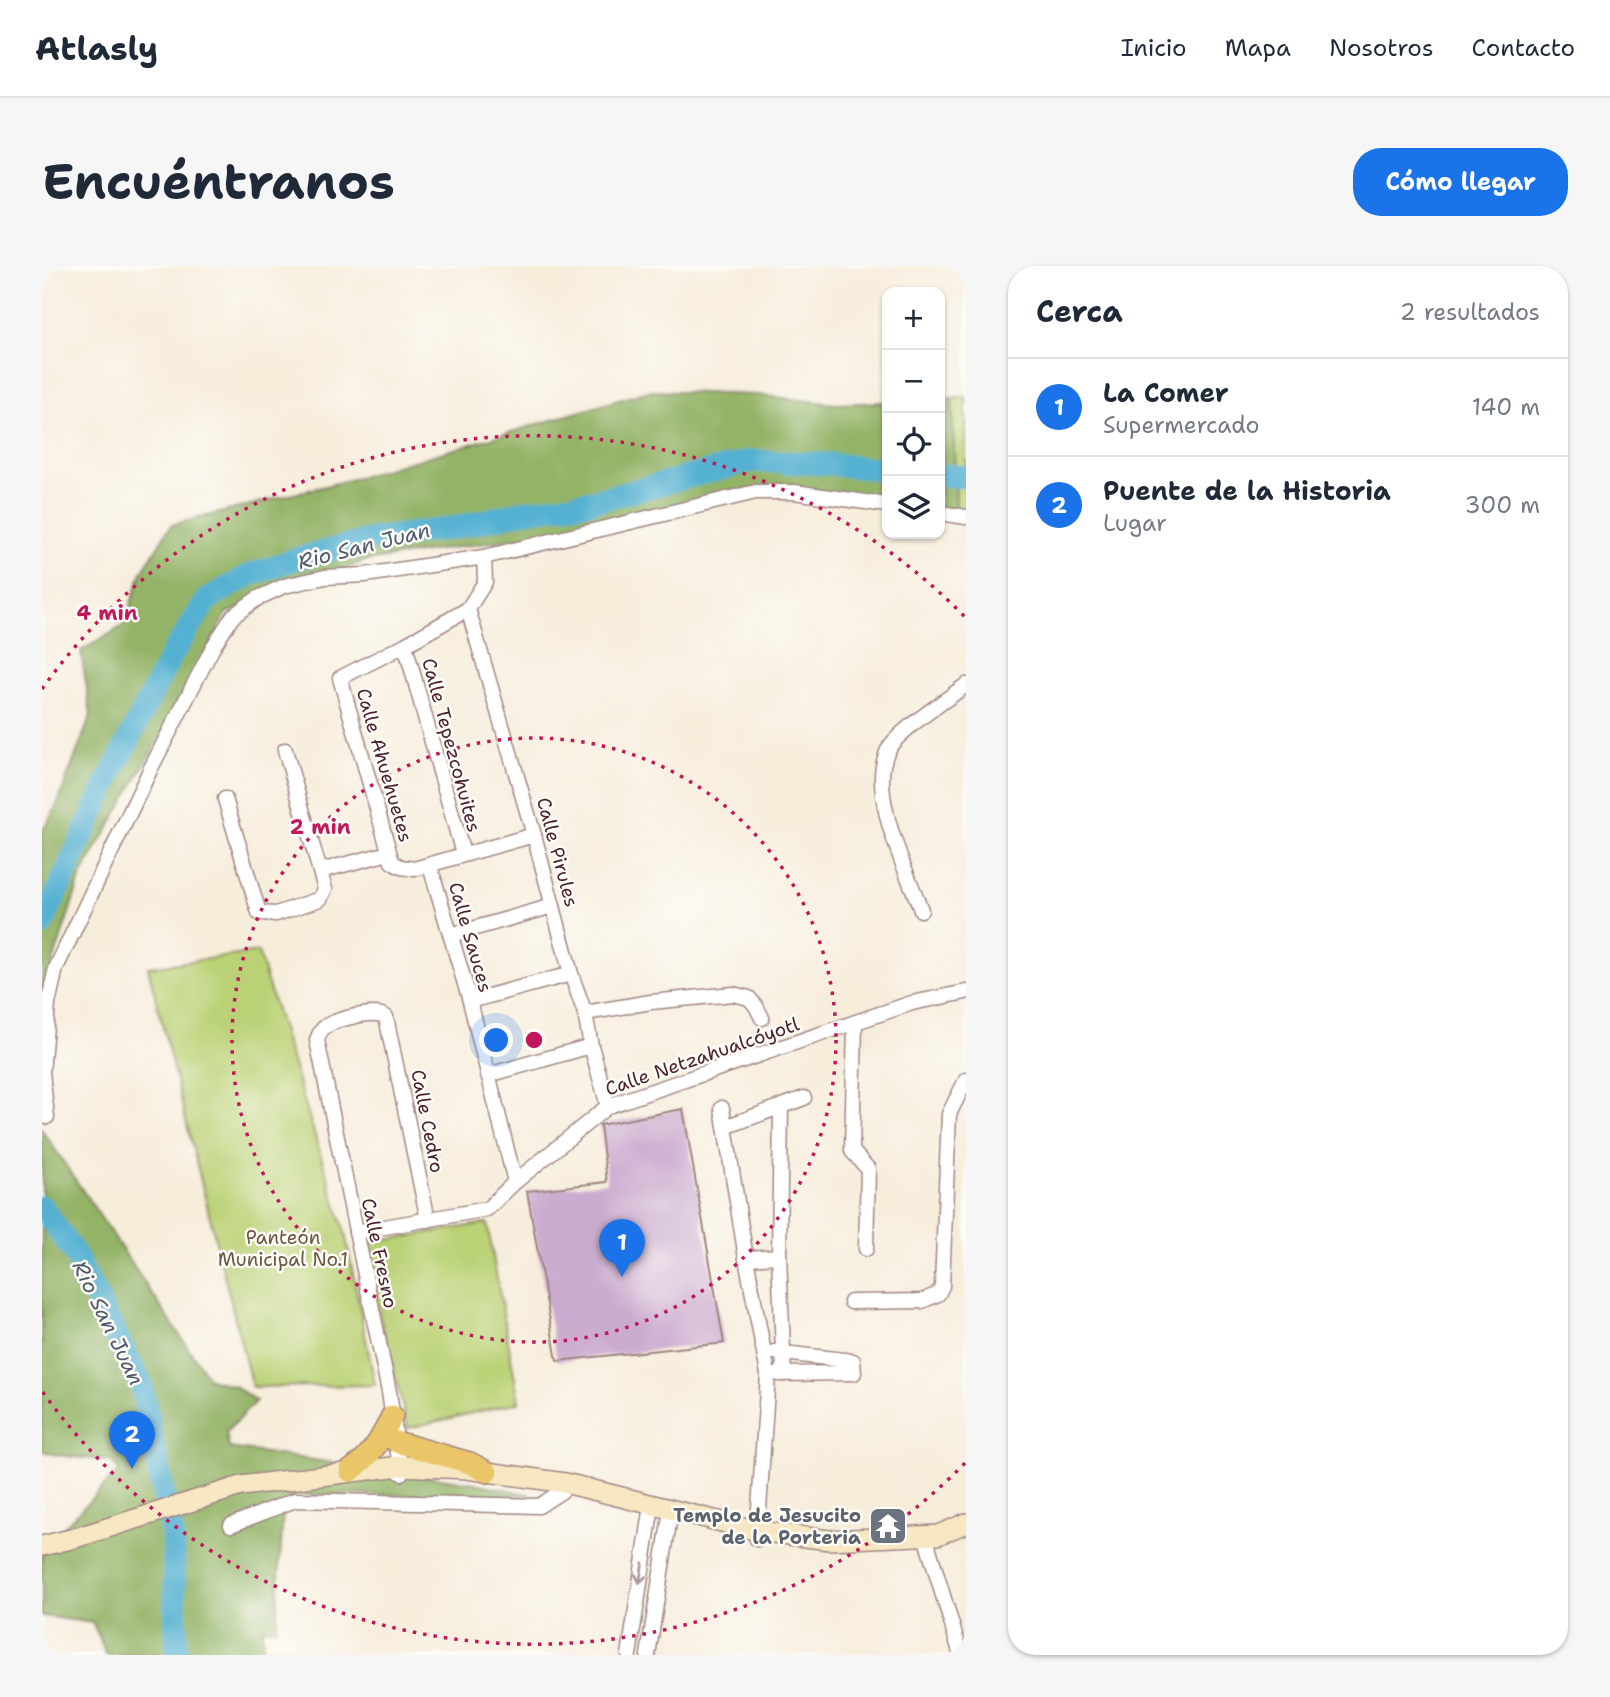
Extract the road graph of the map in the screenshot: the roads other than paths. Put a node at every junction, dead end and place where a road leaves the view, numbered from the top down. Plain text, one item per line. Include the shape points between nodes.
1 (882, 504) edge
2 (945, 514) edge
3 (966, 517) edge
4 (484, 557) junction
5 (468, 609) junction
6 (405, 645) junction
7 (966, 685) edge
8 (285, 750) dead end
9 (226, 799) dead end
10 (534, 835) junction
11 (463, 854) junction
12 (391, 858) junction
13 (430, 866) junction
14 (320, 871) junction
15 (553, 906) junction
16 (921, 910) dead end
17 (451, 935) junction
18 (570, 974) junction
19 (966, 992) edge
20 (470, 1001) junction
21 (585, 1013) junction
22 (762, 1018) dead end
23 (855, 1023) junction
24 (391, 1029) joint
25 (591, 1046) junction
26 (488, 1075) junction
27 (966, 1080) edge
28 (804, 1098) dead end
29 (608, 1106) junction
30 (781, 1107) junction
31 (722, 1108) dead end
32 (47, 1117) dead end
33 (725, 1127) junction
34 (515, 1182) junction
35 (428, 1220) junction
36 (356, 1232) junction
37 (866, 1250) dead end
38 (779, 1256) junction
39 (746, 1258) junction
40 (851, 1302) dead end
41 (765, 1352) junction
42 (782, 1352) junction
43 (768, 1374) junction
44 (784, 1374) junction
45 (392, 1416) junction
46 (396, 1442) junction
47 (401, 1470) junction
48 (350, 1471) junction
49 (487, 1472) junction
50 (563, 1487) junction
51 (243, 1489) junction
52 (660, 1513) junction
53 (966, 1523) edge
54 (231, 1525) dead end
55 (966, 1532) edge
56 (757, 1535) junction
57 (77, 1541) junction
58 (926, 1541) junction
59 (42, 1546) edge
60 (42, 1552) edge
61 (629, 1655) edge
62 (648, 1655) edge
63 (961, 1655) edge

1 - 4 street via 794,492 756,492
2 - 3 street
4 - 5 street via 485,582
4 - 32 street via 284,586 233,616 150,770 56,968 42,1072
5 - 6 street
5 - 10 street, Calle Pirules
6 - 11 street, Calle Tepezcohuites
6 - 12 street, Calle Ahuehuetes via 340,678
7 - 16 street via 888,748 880,774 885,810
8 - 14 street
9 - 14 street via 259,912 276,914 320,899 325,889
10 - 11 street
10 - 15 street, Calle Pirules
11 - 13 street
12 - 13 street via 401,867
12 - 14 street
13 - 17 street, Calle Sauces
15 - 17 street
15 - 18 street, Calle Pirules
17 - 20 street, Calle Sauces
18 - 20 street
18 - 21 street, Calle Pirules
19 - 23 street, Calle Netzahualcóyotl via 912,1003
20 - 26 street, Calle Sauces
21 - 22 street via 733,994 748,998
21 - 25 street, Calle Pirules
23 - 29 street, Calle Netzahualcóyotl
23 - 37 street via 852,1151 868,1169
24 - 35 street, Calle Cedro
24 - 36 street, Calle Fresno via 387,1017 371,1012 326,1026 317,1040
25 - 26 street
25 - 29 street, Calle Pirules
26 - 34 street, Calle Sauces
27 - 40 street via 949,1114 939,1294 922,1301
28 - 30 street
29 - 34 street, Calle Netzahualcóyotl
30 - 33 street
30 - 38 street
31 - 33 street
33 - 39 street
34 - 35 street, Calle Netzahualcóyotl via 487,1209
35 - 36 street, Calle Netzahualcóyotl
36 - 45 street, Calle Fresno
38 - 39 street
38 - 42 street
39 - 41 street
41 - 42 street
41 - 43 street
42 - 44 street
42 - 44 street via 853,1361 854,1373
43 - 44 street
43 - 56 street
45 - 46 street, Calle Fresno
45 - 48 main road via 363,1463
46 - 47 street, Calle Fresno
46 - 49 main road
47 - 48 main road
47 - 49 main road
47 - 50 main road
47 - 51 main road
48 - 51 main road
49 - 50 main road
50 - 52 main road
50 - 54 street via 539,1506 295,1500
51 - 57 main road
52 - 56 main road
52 -> 61 street
52 - 62 street
53 - 58 main road
55 - 58 main road
56 - 58 main road via 828,1550
57 - 59 main road
57 - 60 main road
58 - 63 street

